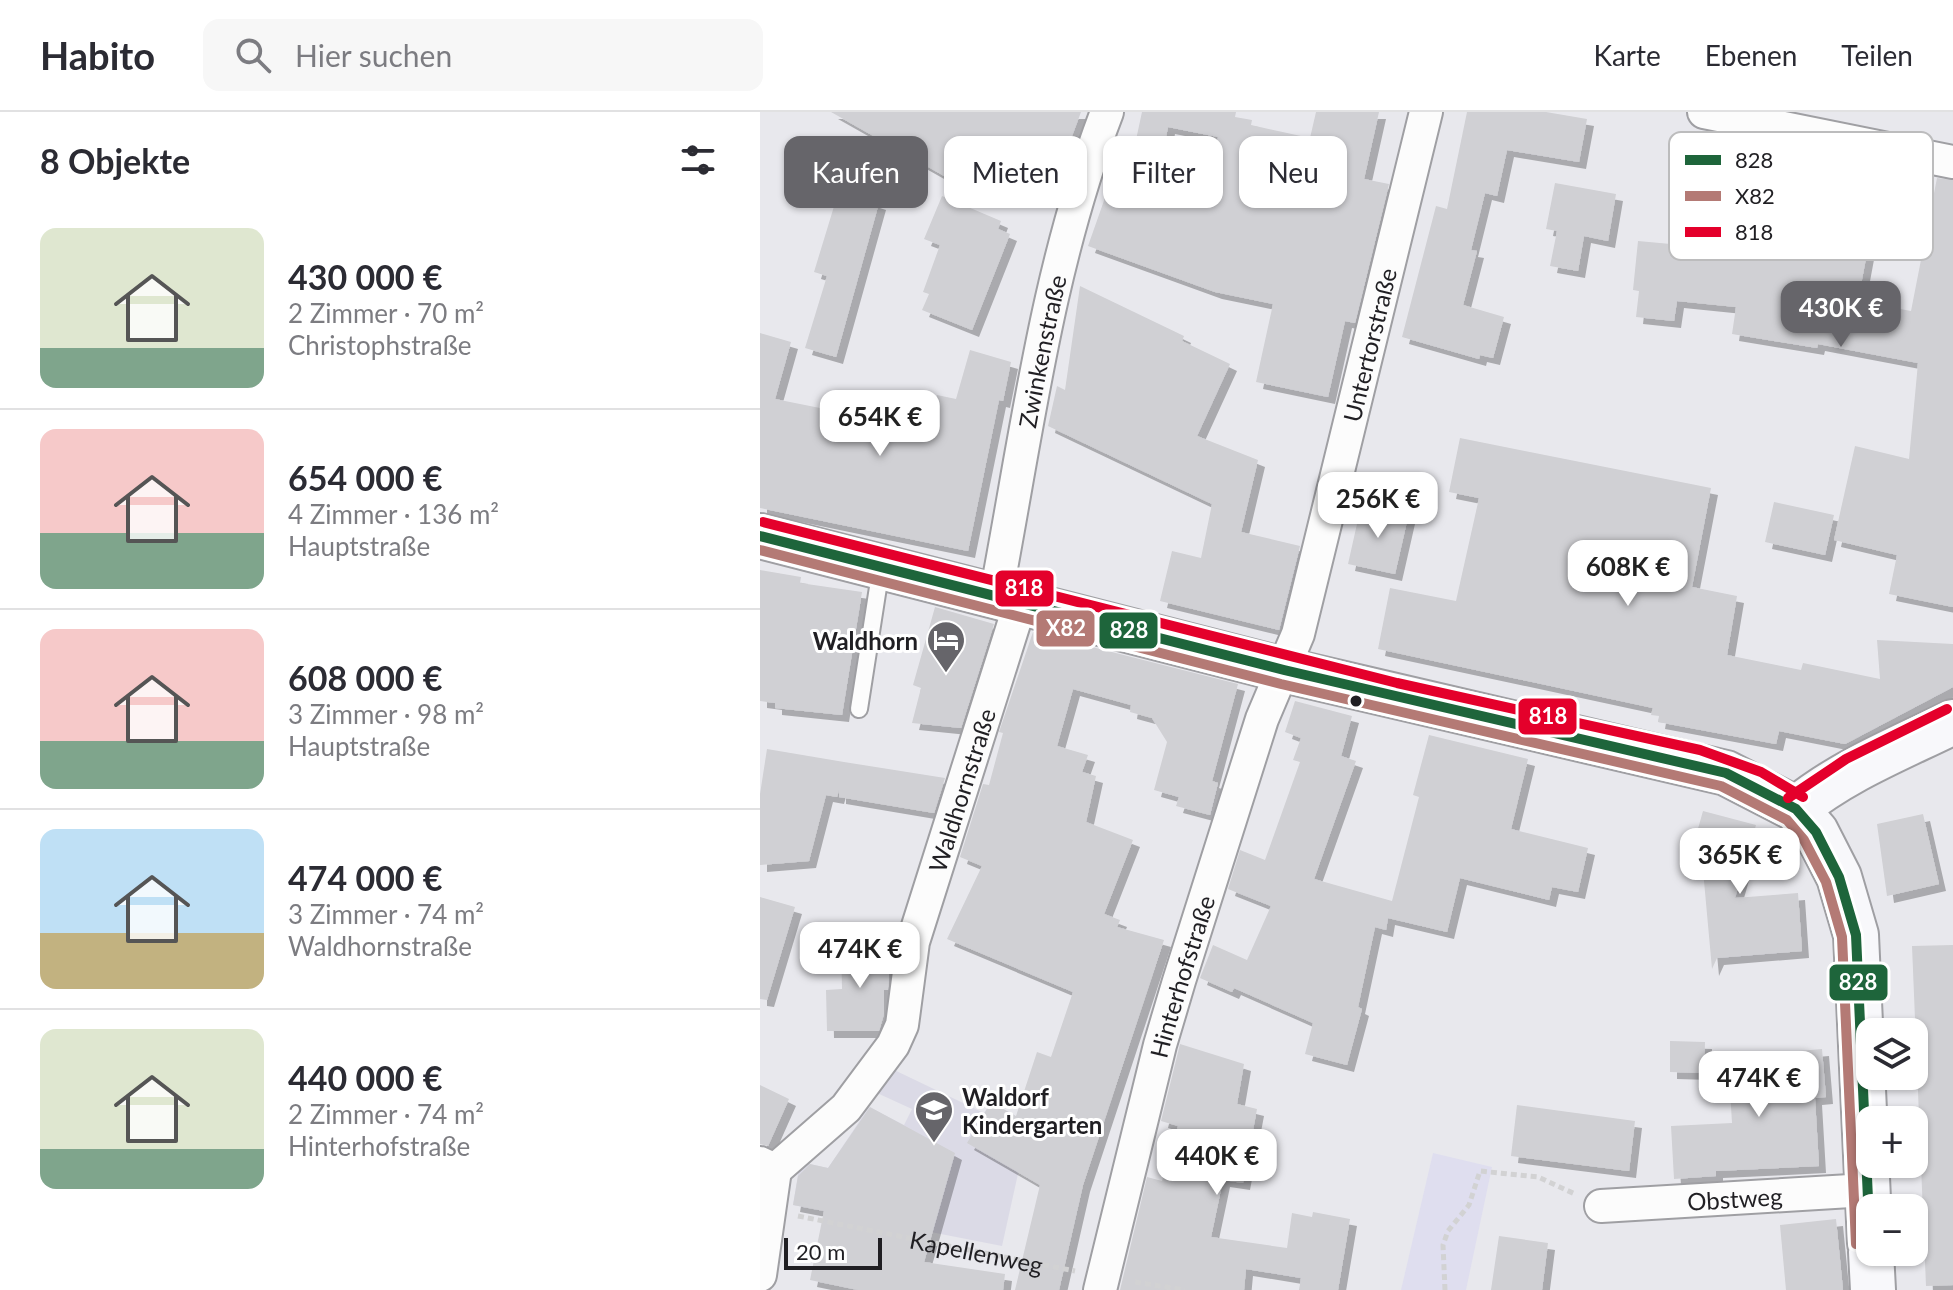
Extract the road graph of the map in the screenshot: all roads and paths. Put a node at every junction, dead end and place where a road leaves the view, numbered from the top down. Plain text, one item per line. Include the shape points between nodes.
1 (1107, 112) edge
2 (1426, 112) edge
3 (1704, 112) edge
4 (1804, 132) edge
5 (1933, 158) edge
6 (1953, 162) edge
7 (760, 536) edge
8 (881, 566) junction
9 (1008, 598) junction
10 (1284, 670) junction
11 (859, 709) dead end
12 (1953, 722) edge
13 (1796, 809) junction
14 (768, 1167) edge
15 (1867, 1190) junction
16 (1867, 1194) edge
17 (1601, 1206) joint
18 (769, 1211) junction
19 (1872, 1266) edge
20 (760, 1275) edge
21 (1101, 1283) edge
22 (1185, 1290) edge
23 (1445, 1290) edge
24 (1873, 1290) edge

1 - 9 street, Zwinkenstraße via 1047,306
2 - 10 street, Untertorstraße via 1316,569
3 - 4 street
5 - 6 street
7 - 8 main road
8 - 9 main road
8 - 11 lane
9 - 10 main road
9 - 14 street, Waldhornstraße via 913,942 902,1025 846,1108
10 - 13 main road via 1697,764 1755,785
10 - 21 street, Hinterhofstraße via 1262,719 1163,1032
12 - 13 main road via 1862,764
13 - 15 main road via 1830,855 1856,935
14 - 18 street
15 - 16 main road
15 - 17 street, Obstweg
17 - 23 path via 1538,1177 1480,1171 1469,1205 1443,1245
18 - 20 street
18 - 21 path, Kapellenweg
19 - 24 main road
21 - 22 path, Kapellenweg

